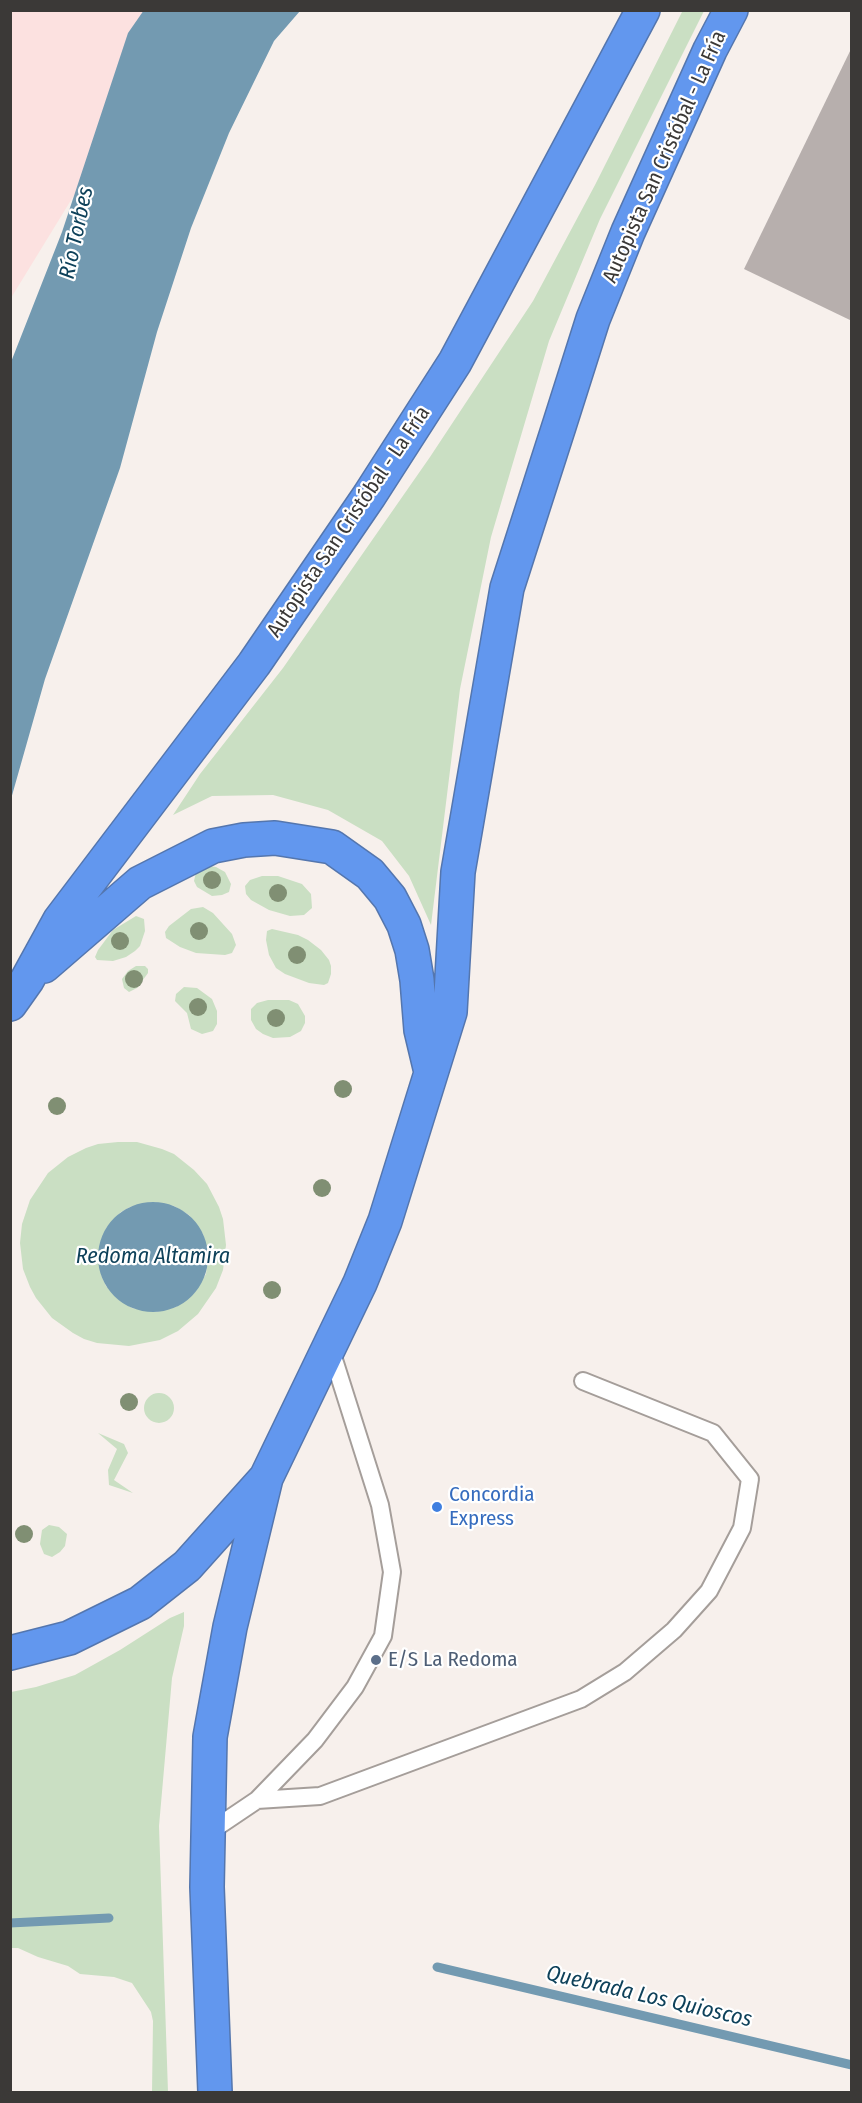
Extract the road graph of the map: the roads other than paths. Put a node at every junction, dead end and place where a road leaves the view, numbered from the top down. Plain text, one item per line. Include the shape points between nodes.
1 (642, 10) edge
2 (731, 10) edge
3 (19, 992) edge
4 (431, 1073) junction
5 (330, 1346) junction
6 (583, 1381) dead end
7 (266, 1478) junction
8 (10, 1653) edge
9 (257, 1800) junction
10 (207, 1833) junction
11 (215, 2092) edge

1 - 3 highway, Autopista San Cristóbal - La Fría via 455,362 254,664 60,920
2 - 4 highway, Autopista San Cristóbal - La Fría via 628,232 598,308 507,588 458,872 450,1012
3 - 4 highway via 140,883 213,846 275,838 332,847 370,874 390,898 404,925 412,950 421,1030
4 - 5 highway, Autopista San Cristóbal - La Fría via 385,1221
5 - 7 highway, Autopista San Cristóbal - La Fría
5 - 9 lane via 381,1505 392,1572 382,1636 355,1687 315,1740
6 - 9 lane via 712,1433 750,1479 742,1528 709,1592 674,1630 625,1672 580,1699 320,1796
7 - 8 highway via 187,1566 140,1603 69,1638
7 - 10 highway via 230,1627 210,1737
9 - 10 lane
10 - 11 highway

